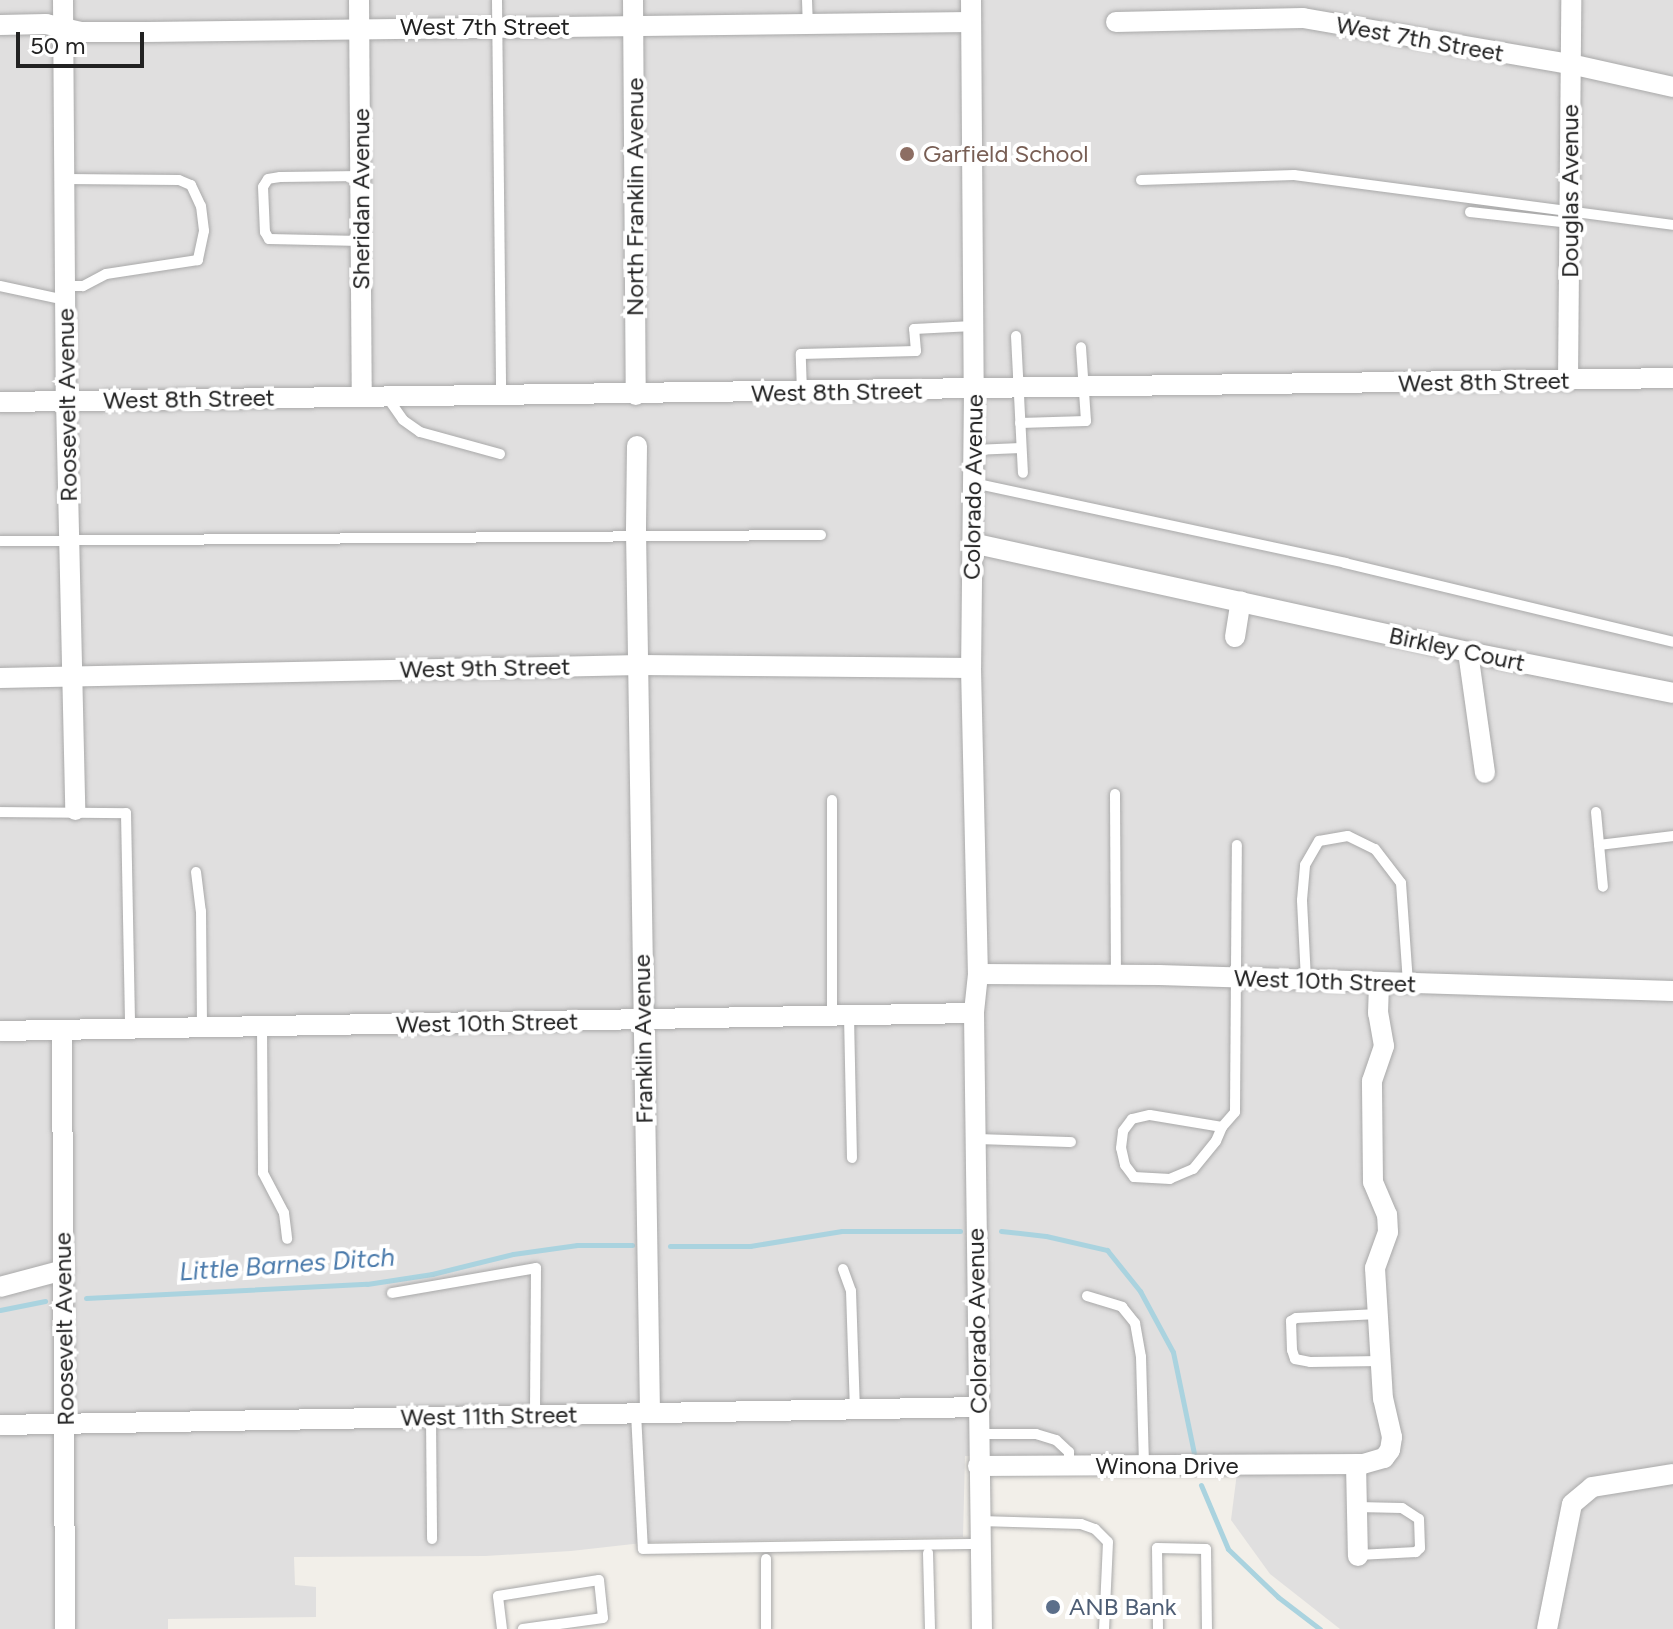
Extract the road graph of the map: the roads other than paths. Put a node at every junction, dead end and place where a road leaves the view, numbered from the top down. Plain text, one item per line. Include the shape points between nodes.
1 (63, 0) edge
2 (359, 0) edge
3 (497, 0) edge
4 (633, 0) edge
5 (807, 0) edge
6 (971, 0) edge
7 (1571, 0) edge
8 (1303, 9) edge
9 (971, 22) junction
10 (1116, 22) dead end
11 (808, 24) junction
12 (0, 25) edge
13 (633, 26) junction
14 (496, 27) junction
15 (63, 28) junction
16 (359, 28) junction
17 (1570, 64) junction
18 (1673, 87) edge
19 (361, 176) junction
20 (65, 179) junction
21 (1141, 180) dead end
22 (1470, 212) dead end
23 (1570, 218) junction
24 (1673, 225) edge
25 (361, 241) junction
26 (0, 286) edge
27 (65, 293) junction
28 (973, 326) junction
29 (1016, 336) dead end
30 (1081, 347) dead end
31 (1673, 378) edge
32 (1568, 381) junction
33 (1084, 388) junction
34 (1019, 389) junction
35 (974, 390) junction
36 (802, 392) junction
37 (636, 395) junction
38 (501, 396) junction
39 (362, 397) junction
40 (387, 397) junction
41 (66, 400) junction
42 (0, 402) edge
43 (1020, 423) junction
44 (637, 446) dead end
45 (1021, 448) junction
46 (973, 450) junction
47 (500, 454) dead end
48 (1023, 473) dead end
49 (973, 483) junction
50 (636, 534) junction
51 (821, 535) dead end
52 (69, 540) junction
53 (0, 541) edge
54 (972, 543) junction
55 (1241, 601) junction
56 (1235, 637) dead end
57 (1673, 642) edge
58 (1468, 652) junction
59 (640, 665) junction
60 (971, 668) junction
61 (71, 676) junction
62 (0, 678) edge
63 (1673, 693) edge
64 (1485, 773) dead end
65 (1115, 794) dead end
66 (832, 800) dead end
67 (75, 810) junction
68 (0, 812) edge
69 (1596, 812) dead end
70 (1673, 836) edge
71 (1237, 845) dead end
72 (1599, 845) junction
73 (196, 872) dead end
74 (1603, 887) dead end
75 (978, 974) junction
76 (1116, 975) junction
77 (1237, 978) junction
78 (1307, 981) junction
79 (1379, 983) junction
80 (1408, 984) junction
81 (1673, 991) edge
82 (974, 1013) junction
83 (840, 1016) junction
84 (643, 1020) junction
85 (262, 1026) junction
86 (202, 1027) junction
87 (130, 1029) junction
88 (62, 1030) junction
89 (0, 1031) edge
90 (1222, 1127) junction
91 (975, 1139) junction
92 (1071, 1142) dead end
93 (852, 1158) dead end
94 (287, 1239) dead end
95 (843, 1269) dead end
96 (64, 1270) junction
97 (0, 1287) edge
98 (392, 1293) dead end
99 (1087, 1296) dead end
100 (1380, 1322) junction
101 (1382, 1361) junction
102 (978, 1407) junction
103 (855, 1410) junction
104 (643, 1413) junction
105 (535, 1415) junction
106 (431, 1417) junction
107 (65, 1424) junction
108 (0, 1425) edge
109 (978, 1434) junction
110 (1356, 1464) junction
111 (978, 1466) junction
112 (1069, 1466) junction
113 (1144, 1467) junction
114 (1673, 1474) edge
115 (1357, 1507) junction
116 (980, 1521) junction
117 (432, 1539) dead end
118 (980, 1544) junction
119 (928, 1553) dead end
120 (1358, 1556) joint
121 (766, 1559) dead end
122 (65, 1629) edge
123 (502, 1629) edge
124 (523, 1629) edge
125 (766, 1629) edge
126 (930, 1629) edge
127 (982, 1629) edge
128 (1104, 1629) edge
129 (1158, 1629) edge
130 (1207, 1629) edge
131 (1547, 1629) edge

1 - 15 street, Roosevelt Avenue
2 - 16 street, Sheridan Avenue
3 - 14 lane
4 - 13 street, North Franklin Avenue
5 - 11 lane
6 - 9 street, Colorado Avenue
7 - 17 street, Douglas Avenue
8 - 10 street, West 7th Street
8 - 17 street, West 7th Street
9 - 11 street, West 7th Street
9 - 28 street, Colorado Avenue
11 - 13 street, West 7th Street
12 - 15 street, West 7th Street
13 - 14 street, West 7th Street
13 - 37 street, North Franklin Avenue
14 - 16 street, West 7th Street
14 - 38 lane
15 - 16 street, West 7th Street
15 - 20 street, Roosevelt Avenue
16 - 19 street, Sheridan Avenue
17 - 18 street, West 7th Street
17 - 23 street, Douglas Avenue
19 - 25 street, Sheridan Avenue
19 - 25 lane via 280,177 268,179 263,187 269,239
20 - 27 street, Roosevelt Avenue
20 - 27 lane via 179,180 191,185 196,195 204,231 198,260 106,274
21 - 23 lane via 1294,175
22 - 23 lane
23 - 24 lane
23 - 32 street, Douglas Avenue
25 - 39 street, Sheridan Avenue
26 - 27 lane
27 - 41 street, Roosevelt Avenue
28 - 35 street, Colorado Avenue
28 - 36 lane via 914,329 916,351 801,354
29 - 34 lane
30 - 33 lane
31 - 32 street, West 8th Street
32 - 33 street, West 8th Street
33 - 34 street, West 8th Street
33 - 43 lane via 1086,421
34 - 35 street, West 8th Street
34 - 43 lane
35 - 36 street, West 8th Street
35 - 46 street, Colorado Avenue
36 - 37 street, West 8th Street
37 - 38 street, West 8th Street
38 - 40 street, West 8th Street
39 - 40 street, West 8th Street
39 - 41 street, West 8th Street
40 - 47 lane via 403,420 420,432
41 - 42 street, West 8th Street
41 - 52 street, Roosevelt Avenue
43 - 45 lane
44 - 50 street
45 - 46 lane
45 - 48 lane
46 - 49 street, Colorado Avenue
49 - 54 street, Colorado Avenue
49 - 57 lane via 1345,563
50 - 51 lane
50 - 52 lane
50 - 59 street
52 - 53 lane
52 - 61 street, Roosevelt Avenue
54 - 55 street, Birkley Court
54 - 60 street, Colorado Avenue
55 - 56 street
55 - 58 street, Birkley Court
58 - 63 street, Birkley Court
58 - 64 street
59 - 60 street, West 9th Street
59 - 61 street, West 9th Street
59 - 84 street, Franklin Avenue
60 - 75 street, Colorado Avenue
61 - 62 street, West 9th Street
61 - 67 street, Roosevelt Avenue
65 - 76 lane
66 - 83 lane
67 - 68 lane
67 - 87 lane via 126,813
69 - 72 lane
70 - 72 lane
71 - 77 lane
72 - 74 lane
73 - 86 lane
75 - 76 street, West 10th Street
75 - 82 street, Colorado Avenue
76 - 77 street, West 10th Street
77 - 78 street, West 10th Street
77 - 90 lane via 1235,1112
78 - 79 street, West 10th Street
78 - 80 lane via 1305,865 1319,841 1348,836 1375,849 1401,883
79 - 80 street, West 10th Street
79 - 100 street via 1384,1046 1372,1081 1373,1182 1388,1232 1375,1268
80 - 81 street, West 10th Street
82 - 83 street, West 10th Street
82 - 91 street, Colorado Avenue
83 - 84 street, West 10th Street
83 - 93 lane
84 - 85 street, West 10th Street
84 - 104 street, Franklin Avenue
85 - 86 street, West 10th Street
85 - 94 lane via 263,1173 284,1213
86 - 87 street, West 10th Street
87 - 88 street, West 10th Street
88 - 89 street, West 10th Street
88 - 96 street, Roosevelt Avenue
90 - 90 lane via 1150,1115 1132,1119 1123,1131 1125,1165 1134,1177 1170,1179 1193,1169
91 - 92 lane
91 - 102 street, Colorado Avenue
95 - 103 lane via 851,1291
96 - 97 street
96 - 107 street, Roosevelt Avenue
98 - 105 lane via 536,1268
99 - 113 lane via 1122,1307 1135,1323
100 - 101 street
100 - 101 lane via 1296,1318 1291,1321 1292,1350 1295,1359 1310,1362
101 - 110 street via 1390,1450 1378,1462
102 - 103 street, West 11th Street
102 - 109 street, Colorado Avenue
103 - 104 street, West 11th Street
104 - 105 street, West 11th Street
104 - 118 lane via 643,1549
105 - 106 street, West 11th Street
106 - 107 street, West 11th Street
106 - 117 lane
107 - 108 street, West 11th Street
107 - 122 street, Roosevelt Avenue
109 - 111 street, Colorado Avenue
109 - 112 lane via 1036,1434 1056,1440 1069,1452
110 - 113 street, Winona Drive
110 - 115 street
111 - 112 street, Winona Drive
111 - 116 street, Colorado Avenue
112 - 113 street, Winona Drive
114 - 131 street via 1592,1487 1572,1504
115 - 120 street
115 - 120 lane via 1409,1510 1419,1519 1420,1534 1416,1552
116 - 118 street, Colorado Avenue
116 - 128 lane via 1081,1524 1095,1529 1108,1542
118 - 127 street, Colorado Avenue
119 - 126 lane
121 - 125 lane
123 - 124 lane via 498,1596 599,1580 603,1618
129 - 130 lane via 1157,1548 1206,1549

